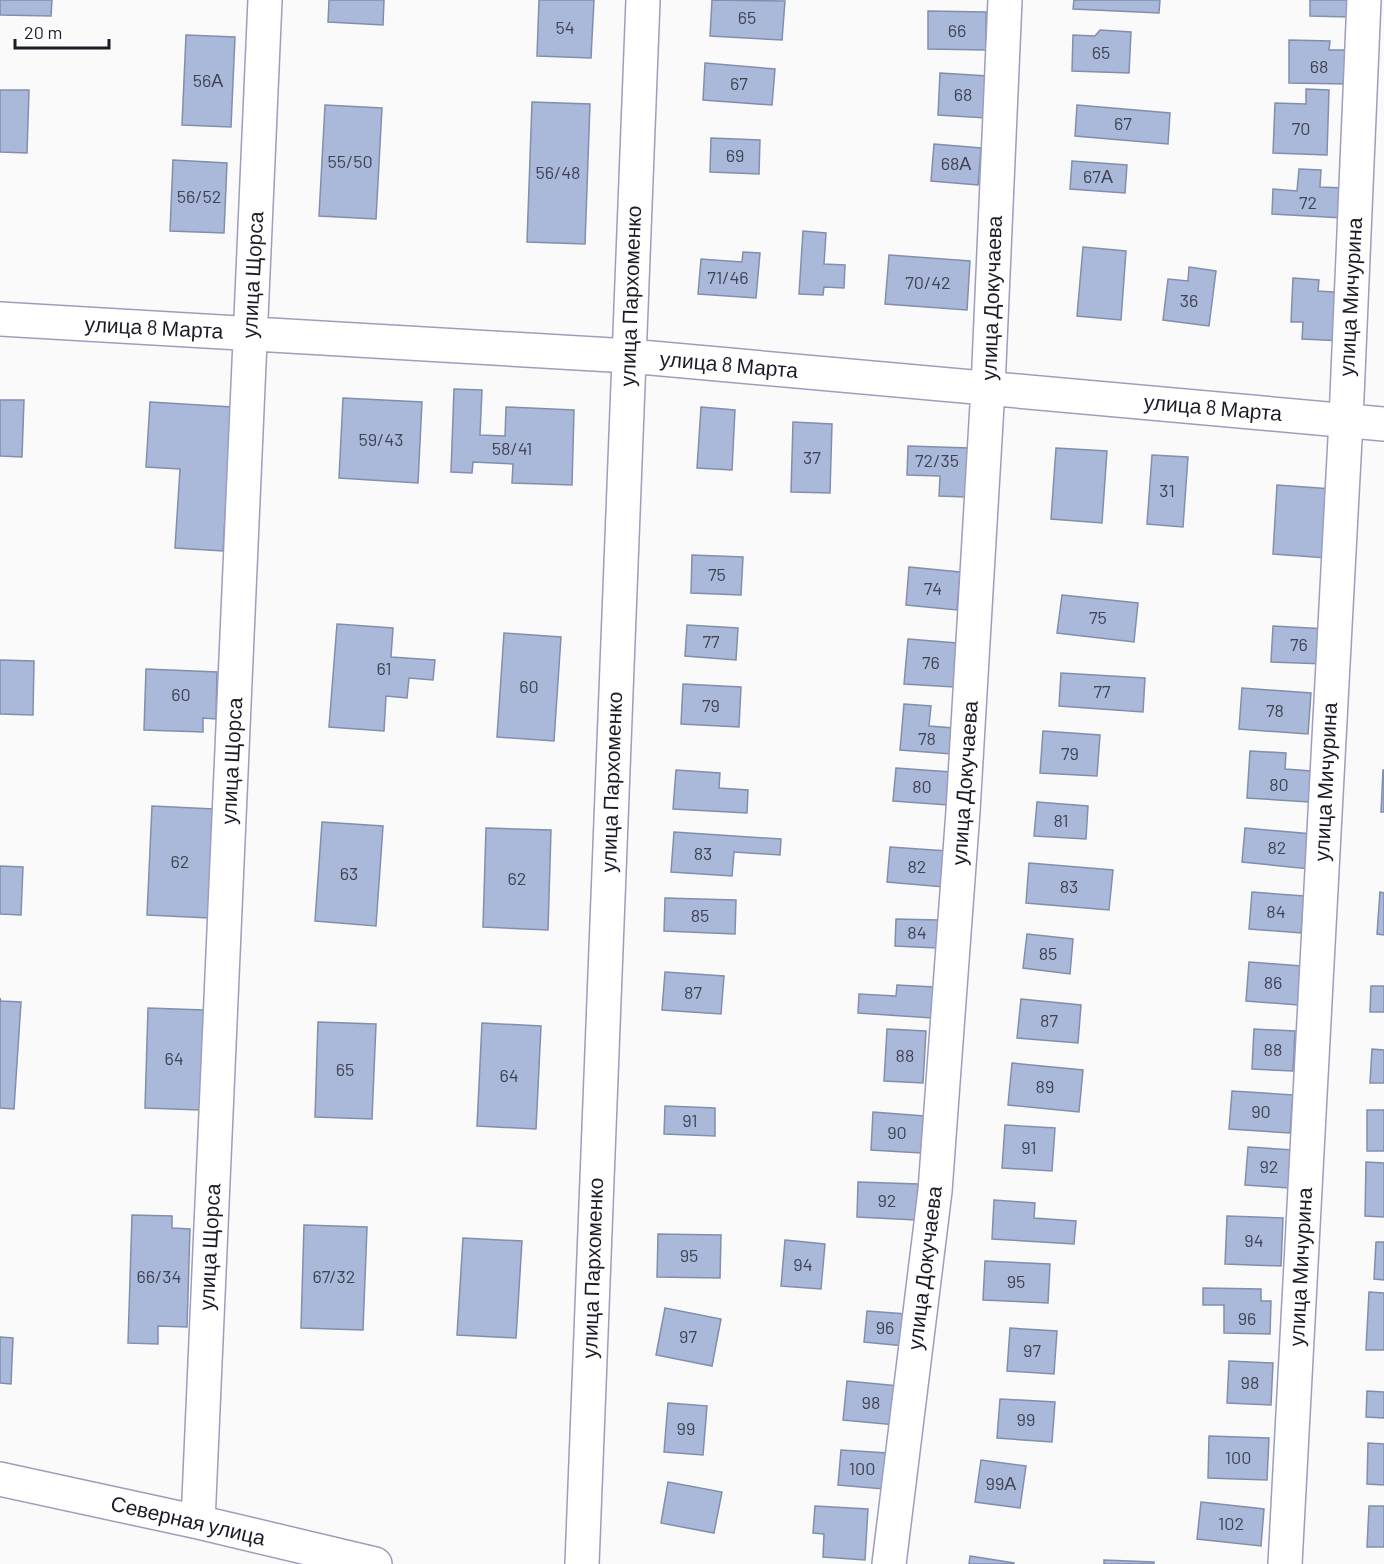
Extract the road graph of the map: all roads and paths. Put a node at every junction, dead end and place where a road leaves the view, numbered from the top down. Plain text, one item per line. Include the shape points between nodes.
1 (265, 0) edge
2 (643, 0) edge
3 (1005, 0) edge
4 (1364, 0) edge
5 (0, 319) edge
6 (250, 333) junction
7 (629, 356) junction
8 (988, 388) junction
9 (1346, 420) junction
10 (1384, 424) edge
11 (0, 1479) edge
12 (198, 1522) junction
13 (375, 1564) edge
14 (582, 1564) edge
15 (889, 1564) edge
16 (1285, 1564) edge

1 - 6 street, улица Щорса
2 - 7 street, улица Пархоменко
3 - 8 street, улица Докучаева
4 - 9 street, улица Мичурина
5 - 6 street, улица 8 Марта
6 - 7 street, улица 8 Марта
6 - 12 street, улица Щорса
7 - 8 street, улица 8 Марта
7 - 14 street, улица Пархоменко
8 - 9 street, улица 8 Марта
8 - 15 street, улица Докучаева via 935,1191
9 - 10 street, улица 8 Марта
9 - 16 street, улица Мичурина
11 - 12 street, Северная улица
12 - 13 street, Северная улица

